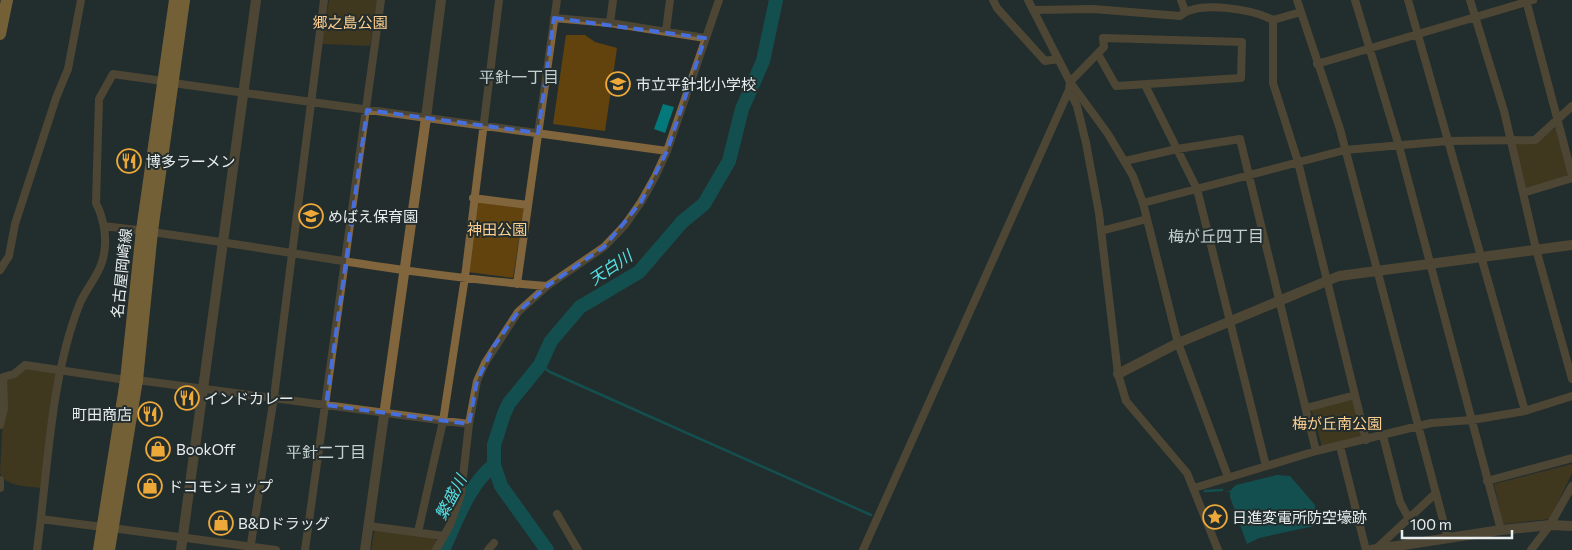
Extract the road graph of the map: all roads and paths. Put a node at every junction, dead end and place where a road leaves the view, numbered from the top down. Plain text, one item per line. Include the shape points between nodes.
1 (7, 0) edge
2 (81, 0) edge
3 (175, 0) edge
4 (184, 0) edge
5 (256, 0) edge
6 (324, 0) edge
7 (381, 0) edge
8 (441, 0) edge
9 (499, 0) edge
10 (557, 0) edge
11 (613, 0) edge
12 (670, 0) edge
13 (718, 0) edge
14 (993, 0) edge
15 (1028, 0) edge
16 (1182, 0) edge
17 (1298, 0) edge
18 (1355, 0) edge
19 (1408, 0) edge
20 (1470, 0) edge
21 (1529, 1) edge
22 (1033, 10) junction
23 (1185, 11) junction
24 (1301, 12) junction
25 (1475, 17) junction
26 (554, 18) junction
27 (1273, 20) junction
28 (610, 23) junction
29 (666, 31) junction
30 (0, 34) edge
31 (1418, 34) junction
32 (705, 38) junction
33 (1369, 49) junction
34 (1098, 54) junction
35 (1057, 59) junction
36 (1317, 64) junction
37 (168, 82) junction
38 (1145, 85) junction
39 (1069, 86) junction
40 (243, 92) junction
41 (310, 101) junction
42 (1572, 106) edge
43 (367, 110) junction
44 (426, 118) junction
45 (1557, 119) junction
46 (484, 126) junction
47 (538, 133) junction
48 (1511, 140) junction
49 (1448, 142) junction
50 (1399, 146) junction
51 (1177, 149) junction
52 (1346, 150) junction
53 (666, 151) junction
54 (1125, 161) junction
55 (1298, 162) junction
56 (1248, 176) junction
57 (1572, 177) edge
58 (1198, 189) junction
59 (1523, 193) junction
60 (473, 198) junction
61 (1143, 203) junction
62 (528, 205) junction
63 (1147, 219) junction
64 (104, 226) junction
65 (147, 230) junction
66 (1101, 231) junction
67 (223, 242) junction
68 (1572, 245) edge
69 (1536, 250) junction
70 (291, 252) junction
71 (1481, 257) junction
72 (346, 261) junction
73 (1431, 264) junction
74 (406, 269) junction
75 (0, 270) edge
76 (1377, 271) junction
77 (465, 277) junction
78 (1327, 280) junction
79 (517, 284) junction
80 (547, 286) junction
81 (1279, 301) junction
82 (1231, 322) junction
83 (1178, 343) junction
84 (62, 370) junction
85 (1118, 374) junction
86 (1572, 379) edge
87 (131, 380) junction
88 (203, 389) junction
89 (1355, 395) junction
90 (1572, 396) edge
91 (274, 397) junction
92 (326, 405) junction
93 (1306, 408) junction
94 (1525, 412) junction
95 (384, 414) junction
96 (1472, 420) junction
97 (443, 421) junction
98 (469, 424) junction
99 (0, 425) edge
100 (1420, 428) junction
101 (1383, 436) junction
102 (1366, 440) junction
103 (1340, 446) junction
104 (1316, 451) junction
105 (1572, 458) edge
106 (1266, 466) junction
107 (1228, 477) junction
108 (0, 480) edge
109 (1487, 481) junction
110 (1572, 486) edge
111 (0, 488) edge
112 (1194, 488) junction
113 (1436, 493) junction
114 (557, 514) dead end
115 (1408, 517) junction
116 (41, 519) junction
117 (1550, 525) junction
118 (369, 526) junction
119 (1572, 526) edge
120 (107, 527) junction
121 (1501, 530) junction
122 (418, 532) junction
123 (444, 536) junction
124 (183, 537) junction
125 (1448, 539) junction
126 (494, 543) dead end
127 (250, 548) edge
128 (1396, 548) edge
129 (37, 550) edge
130 (99, 550) edge
131 (109, 550) edge
132 (181, 550) edge
133 (276, 550) edge
134 (305, 550) edge
135 (365, 550) edge
136 (436, 550) edge
137 (488, 550) edge
138 (578, 550) edge
139 (863, 550) edge
140 (1218, 550) edge
141 (1371, 550) edge
142 (1531, 550) edge

1 - 30 main road
2 - 75 street via 68,69 15,224 8,256
3 - 37 main road, 名古屋岡崎線
4 - 37 main road, 名古屋岡崎線
5 - 40 street
6 - 41 street
7 - 43 street
8 - 44 street
9 - 46 street
10 - 26 street
11 - 28 street
12 - 29 street
13 - 32 street
14 - 35 street via 1045,61
15 - 22 street
16 - 23 street
17 - 24 street
18 - 33 street
19 - 31 street
20 - 25 street
21 - 25 street
21 - 45 street
22 - 23 street via 1093,9 1180,16
22 - 35 street
23 - 27 street via 1202,7 1248,9
24 - 27 street
24 - 36 street
25 - 31 street
25 - 48 street
26 - 28 street
26 - 47 street
27 - 55 street via 1274,83
28 - 29 street
29 - 32 street
31 - 33 street
31 - 49 street
32 - 53 street
33 - 36 street
33 - 50 street
34 - 38 street via 1116,86
34 - 38 street via 1104,47 1103,38 1242,42 1241,78
34 - 39 street
35 - 39 street
36 - 52 street
37 - 40 street
37 - 64 street via 114,74 99,99 96,203
37 - 65 main road, 名古屋岡崎線
38 - 51 street
39 - 54 street
39 - 66 street via 1086,142
39 - 139 street
40 - 41 street
40 - 67 street
41 - 43 street
41 - 70 street
42 - 45 street
43 - 44 street
43 - 72 street
44 - 46 street
44 - 74 street
45 - 48 street via 1535,140
45 - 57 street
46 - 47 street
46 - 60 street
47 - 53 street
47 - 62 street
48 - 49 street
48 - 59 street
49 - 50 street
49 - 71 street
50 - 52 street
50 - 73 street
51 - 54 street
51 - 56 street via 1240,139
51 - 58 street
52 - 55 street
52 - 76 street
53 - 80 street via 655,177 625,225 604,247
54 - 61 street
55 - 56 street
55 - 78 street
56 - 58 street
56 - 81 street
57 - 59 street
58 - 61 street
58 - 82 street
59 - 69 street
60 - 62 street
60 - 77 street
61 - 63 street
62 - 79 street
63 - 66 street
63 - 83 street
64 - 65 street
64 - 84 street via 102,263 80,302
65 - 67 street
65 - 87 main road, 名古屋岡崎線
66 - 85 street
67 - 70 street
67 - 88 street
68 - 69 street
69 - 71 street
69 - 86 street
70 - 72 street
70 - 91 street
71 - 73 street
71 - 94 street
72 - 74 street
72 - 92 street
73 - 76 street
73 - 96 street
74 - 77 street
74 - 95 street
76 - 78 street
76 - 100 street
77 - 79 street
77 - 97 street
78 - 81 street
78 - 89 street
79 - 80 street
80 - 98 street via 518,312 494,346 477,381
81 - 82 street
81 - 93 street
82 - 83 street
82 - 106 street
83 - 85 street
83 - 107 street
84 - 87 street
84 - 99 street via 25,366 3,377 4,408
84 - 116 street
85 - 112 street via 1126,400 1173,455
87 - 88 street
87 - 120 main road, 名古屋岡崎線
88 - 91 street
88 - 124 street
89 - 93 street
89 - 102 street
90 - 94 street
91 - 92 street
91 - 127 street
92 - 95 street
92 - 134 street
93 - 104 street
94 - 96 street
95 - 97 street
95 - 118 street
96 - 100 street via 1431,423
96 - 109 street
97 - 98 street
97 - 122 street
98 - 123 street via 461,494
100 - 101 street
100 - 113 street
101 - 102 street
101 - 115 street via 1400,502
102 - 103 street
103 - 104 street
103 - 141 street
104 - 106 street
105 - 109 street
106 - 107 street
107 - 112 street
108 - 111 street
109 - 121 street
110 - 117 street
112 - 140 street
113 - 115 street
113 - 125 street
114 - 138 street
115 - 141 street
116 - 120 street
116 - 129 street
117 - 119 street
117 - 121 street
117 - 142 street
118 - 122 street
118 - 135 street
120 - 124 street
120 - 130 main road, 名古屋岡崎線
120 - 131 main road, 名古屋岡崎線
121 - 125 street
122 - 123 street
123 - 136 street
124 - 127 street
124 - 132 street
125 - 128 street
126 - 137 street
127 - 133 street
128 - 141 street

